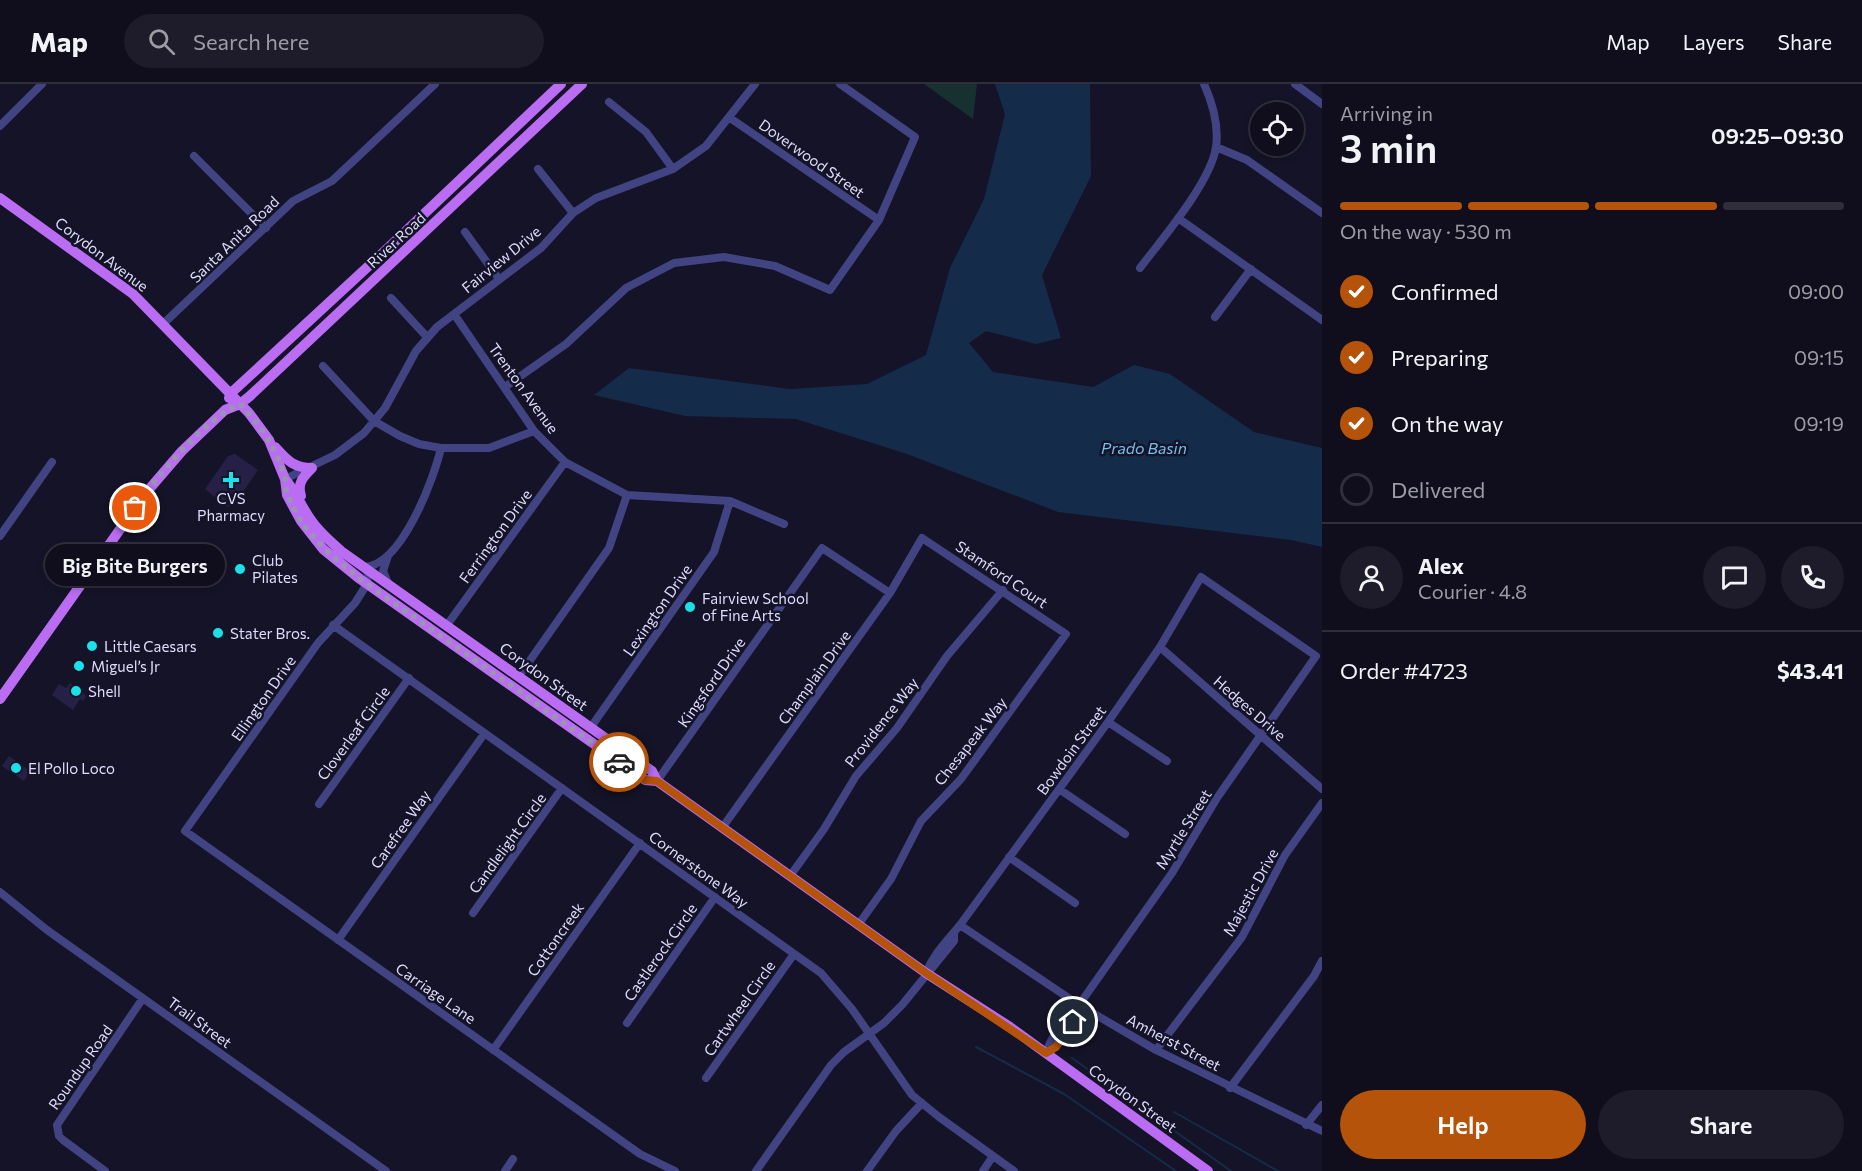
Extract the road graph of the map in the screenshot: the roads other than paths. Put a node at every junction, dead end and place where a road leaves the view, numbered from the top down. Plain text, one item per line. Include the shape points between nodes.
1 (42, 84) edge
2 (435, 84) edge
3 (561, 84) edge
4 (582, 84) edge
5 (755, 84) edge
6 (840, 84) edge
7 (1204, 84) edge
8 (1295, 84) edge
9 (609, 102) dead end
10 (1322, 104) edge
11 (730, 118) junction
12 (0, 126) edge
13 (1216, 147) junction
14 (194, 156) dead end
15 (538, 169) dead end
16 (673, 169) junction
17 (0, 198) edge
18 (573, 213) junction
19 (1322, 213) edge
20 (1178, 218) junction
21 (879, 220) junction
22 (266, 228) junction
23 (465, 232) dead end
24 (1140, 268) dead end
25 (1251, 269) junction
26 (499, 279) junction
27 (391, 298) dead end
28 (454, 314) junction
29 (1215, 317) dead end
30 (1322, 320) edge
31 (163, 324) junction
32 (427, 337) junction
33 (323, 366) dead end
34 (505, 387) junction
35 (230, 394) junction
36 (240, 404) junction
37 (225, 410) junction
38 (374, 421) junction
39 (534, 431) junction
40 (269, 440) junction
41 (441, 448) junction
42 (52, 462) dead end
43 (565, 462) junction
44 (312, 468) junction
45 (285, 479) junction
46 (627, 495) junction
47 (730, 501) junction
48 (310, 519) junction
49 (784, 524) dead end
50 (1, 533) edge
51 (922, 538) joint
52 (390, 553) junction
53 (364, 567) junction
54 (368, 584) junction
55 (388, 584) junction
56 (1003, 590) junction
57 (890, 593) junction
58 (409, 600) junction
59 (333, 625) junction
60 (447, 625) junction
61 (1066, 634) joint
62 (1160, 647) junction
63 (1316, 656) joint
64 (519, 676) junction
65 (409, 678) junction
66 (0, 699) edge
67 (1108, 722) junction
68 (591, 728) junction
69 (484, 734) junction
70 (1260, 735) junction
71 (1167, 761) dead end
72 (657, 781) junction
73 (562, 788) junction
74 (1059, 789) junction
75 (1322, 789) edge
76 (1322, 803) edge
77 (319, 804) dead end
78 (722, 828) junction
79 (185, 831) joint
80 (1125, 834) dead end
81 (640, 843) junction
82 (1009, 856) junction
83 (790, 876) junction
84 (0, 892) edge
85 (715, 897) junction
86 (1075, 903) dead end
87 (473, 913) dead end
88 (858, 925) junction
89 (960, 925) junction
90 (338, 940) junction
91 (794, 954) junction
92 (1322, 961) edge
93 (926, 973) junction
94 (143, 998) junction
95 (1080, 1005) junction
96 (627, 1023) dead end
97 (868, 1033) junction
98 (493, 1050) junction
99 (1156, 1050) junction
100 (1046, 1053) junction
101 (706, 1078) dead end
102 (1230, 1088) junction
103 (922, 1102) junction
104 (1322, 1105) edge
105 (1306, 1125) junction
106 (1322, 1131) edge
107 (993, 1156) junction
108 (513, 1160) dead end
109 (105, 1171) edge
110 (386, 1171) edge
111 (505, 1171) edge
112 (675, 1171) edge
113 (756, 1171) edge
114 (867, 1171) edge
115 (983, 1171) edge
116 (1014, 1171) edge
117 (1208, 1171) edge

1 - 12 street
2 - 22 street, Santa Anita Road via 332,182 293,201
3 - 35 main road, River Road
4 - 36 main road, River Road
5 - 11 street, Fairview Drive
6 - 21 street via 915,137
7 - 13 street via 1213,105
8 - 10 street
9 - 16 street via 646,132
11 - 16 street, Fairview Drive via 706,146
11 - 21 street, Doverwood Street
13 - 19 street via 1247,160
13 - 20 street via 1202,182
14 - 22 street
15 - 18 street
16 - 18 street, Fairview Drive via 596,198
17 - 31 main road, Corydon Avenue via 108,274
18 - 26 street, Fairview Drive via 542,248
20 - 24 street
20 - 25 street
21 - 34 street via 830,290 775,266 724,256 675,263 626,288 566,344
22 - 31 street, Santa Anita Road
23 - 26 street
25 - 29 street
25 - 30 street
26 - 28 street, Fairview Drive
27 - 32 street
28 - 32 street, Fairview Drive
28 - 34 street, Trenton Avenue
31 - 35 main road, Corydon Avenue
32 - 38 street, Fairview Drive
33 - 38 street
34 - 39 street, Trenton Avenue
35 - 36 main road, Corydon Street
35 - 37 main road, River Road
36 - 37 main road, River Road
36 - 40 main road, Corydon Street
37 - 66 main road, River Road via 145,494
38 - 41 street via 419,444
38 - 44 street, Fairview Drive via 352,444
39 - 41 street via 489,448
39 - 43 street, Trenton Avenue
40 - 44 main road via 291,464
40 - 45 main road, Corydon Street
41 - 52 street via 428,494
42 - 50 street
43 - 46 street, Trenton Avenue
43 - 60 street, Ferrington Drive
44 - 45 street, Fairview Drive
44 - 48 main road via 299,485
45 - 48 main road, Corydon Street
45 - 54 main road, Corydon Street via 287,495 314,538
46 - 47 street, Trenton Avenue
46 - 64 street via 609,548
47 - 49 street, Trenton Avenue
47 - 68 street, Lexington Drive via 714,552
48 - 53 main road, Corydon Street via 326,539
51 - 56 street, Stamford Court
51 - 57 street, Champlain Drive
52 - 53 street via 375,565
52 - 55 street via 383,571
53 - 54 street
53 - 55 main road, Corydon Street
54 - 58 street, Corydon Street via 380,584 402,600
54 - 59 street, Ellington Drive
54 - 72 main road, Corydon Street via 645,780
55 - 58 main road, Corydon Street
56 - 61 street, Stamford Court
56 - 83 street, Providence Way via 947,656 897,728 856,776
57 - 72 street, Kingsford Drive via 822,548
57 - 78 street, Champlain Drive
58 - 60 main road, Corydon Street
59 - 65 street, Cornerstone Way
59 - 79 street, Ellington Drive
60 - 64 main road, Corydon Street
61 - 88 street, Chesapeak Way via 961,779 921,821 891,879
62 - 63 street, Bowdoin Street via 1201,577
62 - 67 street, Bowdoin Street
62 - 70 street, Hedges Drive
63 - 70 street, Myrtle Street
64 - 68 main road, Corydon Street
65 - 69 street, Cornerstone Way
65 - 77 street, Cloverleaf Circle
67 - 71 street
67 - 74 street, Bowdoin Street
68 - 72 main road, Corydon Street via 651,771
69 - 73 street, Cornerstone Way
69 - 90 street, Carefree Way
70 - 75 street, Hedges Drive
70 - 95 street, Myrtle Street via 1172,873
72 - 78 main road, Corydon Street
73 - 81 street, Cornerstone Way
73 - 87 street, Candlelight Circle
74 - 80 street
74 - 82 street, Bowdoin Street
76 - 99 street, Majestic Drive via 1285,855 1242,937
78 - 83 main road, Corydon Street
79 - 90 street, Carriage Lane
81 - 85 street, Cornerstone Way
81 - 98 street, Cottoncreek
82 - 86 street
82 - 89 street, Bowdoin Street
83 - 88 main road, Corydon Street
84 - 94 street, Trail Street via 46,930
85 - 91 street, Cornerstone Way
85 - 96 street, Castlerock Circle
88 - 93 main road, Corydon Street
89 - 93 street, Bowdoin Street via 954,941
89 - 95 street, Amherst Street
90 - 98 street, Carriage Lane
91 - 97 street, Cornerstone Way via 821,973 841,994
91 - 101 street, Cartwheel Circle
92 - 102 street
93 - 97 street, Bowdoin Street via 902,1005
93 - 100 main road, Corydon Street
94 - 109 street, Roundup Road via 57,1125 63,1140
94 - 110 street, Trail Street
95 - 99 street, Amherst Street
95 - 100 street, Myrtle Street via 1056,1047
97 - 103 street, Cornerstone Way via 904,1085
97 - 113 street, Bowdoin Street via 831,1065
98 - 112 street, Carriage Lane via 640,1154
99 - 102 street, Amherst Street
100 - 117 main road, Corydon Street
102 - 105 street, Amherst Street
103 - 107 street, Cornerstone Way
103 - 114 street
104 - 105 street
105 - 106 street, Amherst Street
107 - 115 street
107 - 116 street, Cornerstone Way
108 - 111 street

